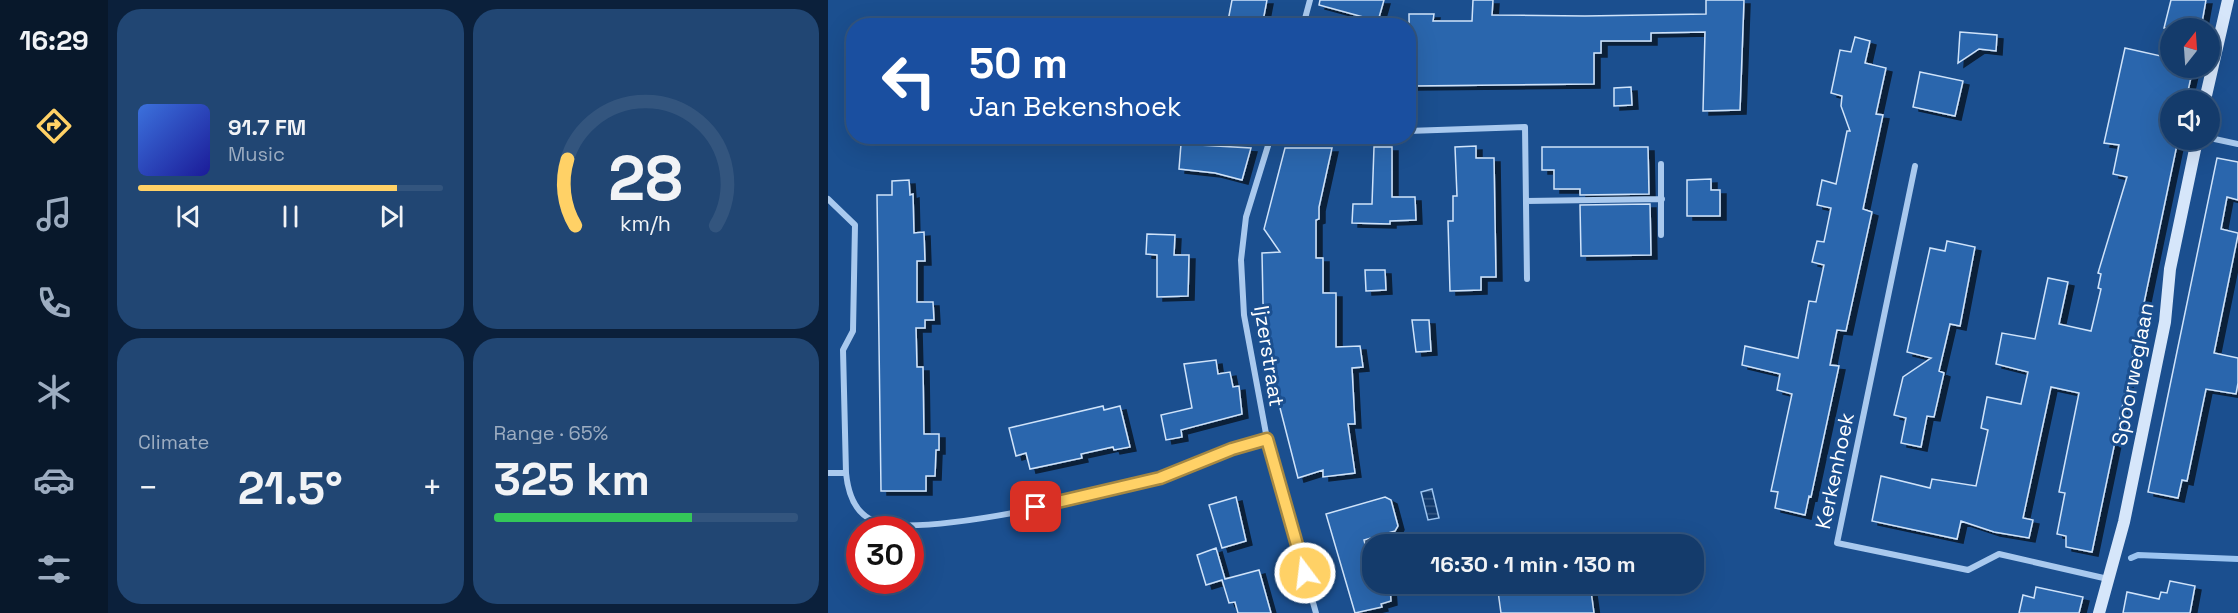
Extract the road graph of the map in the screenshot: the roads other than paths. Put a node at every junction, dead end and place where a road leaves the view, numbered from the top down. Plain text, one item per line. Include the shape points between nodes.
1 (1310, 0) edge
2 (2228, 0) edge
3 (1305, 18) edge
4 (2207, 90) edge
5 (1416, 131) edge
6 (2220, 140) edge
7 (1269, 144) edge
8 (2238, 144) edge
9 (2195, 150) edge
10 (1661, 164) dead end
11 (1915, 166) dead end
12 (828, 199) edge
13 (1662, 199) junction
14 (1526, 201) junction
15 (1661, 235) dead end
16 (1527, 279) dead end
17 (1267, 439) junction
18 (828, 473) edge
19 (846, 473) junction
20 (2108, 579) junction
21 (1316, 613) edge
22 (2099, 613) edge

1 - 3 street
2 - 4 street
5 - 14 street via 1525,127
6 - 8 street
7 - 17 street, Ijzerstraat via 1246,217 1241,260 1244,315
9 - 20 street, Spoorweglaan via 2170,269 2163,334 2122,532
10 - 13 street
11 - 20 street, Kerkenhoek via 1837,543 1968,570 1999,554
12 - 19 street via 855,225 853,331 843,350
13 - 14 street
13 - 15 street
14 - 16 street
17 - 19 street via 1160,478 1096,494 975,520 904,526 863,515 847,491
17 - 21 street, Ijzerstraat
18 - 19 street
20 - 22 street, Spoorweglaan

